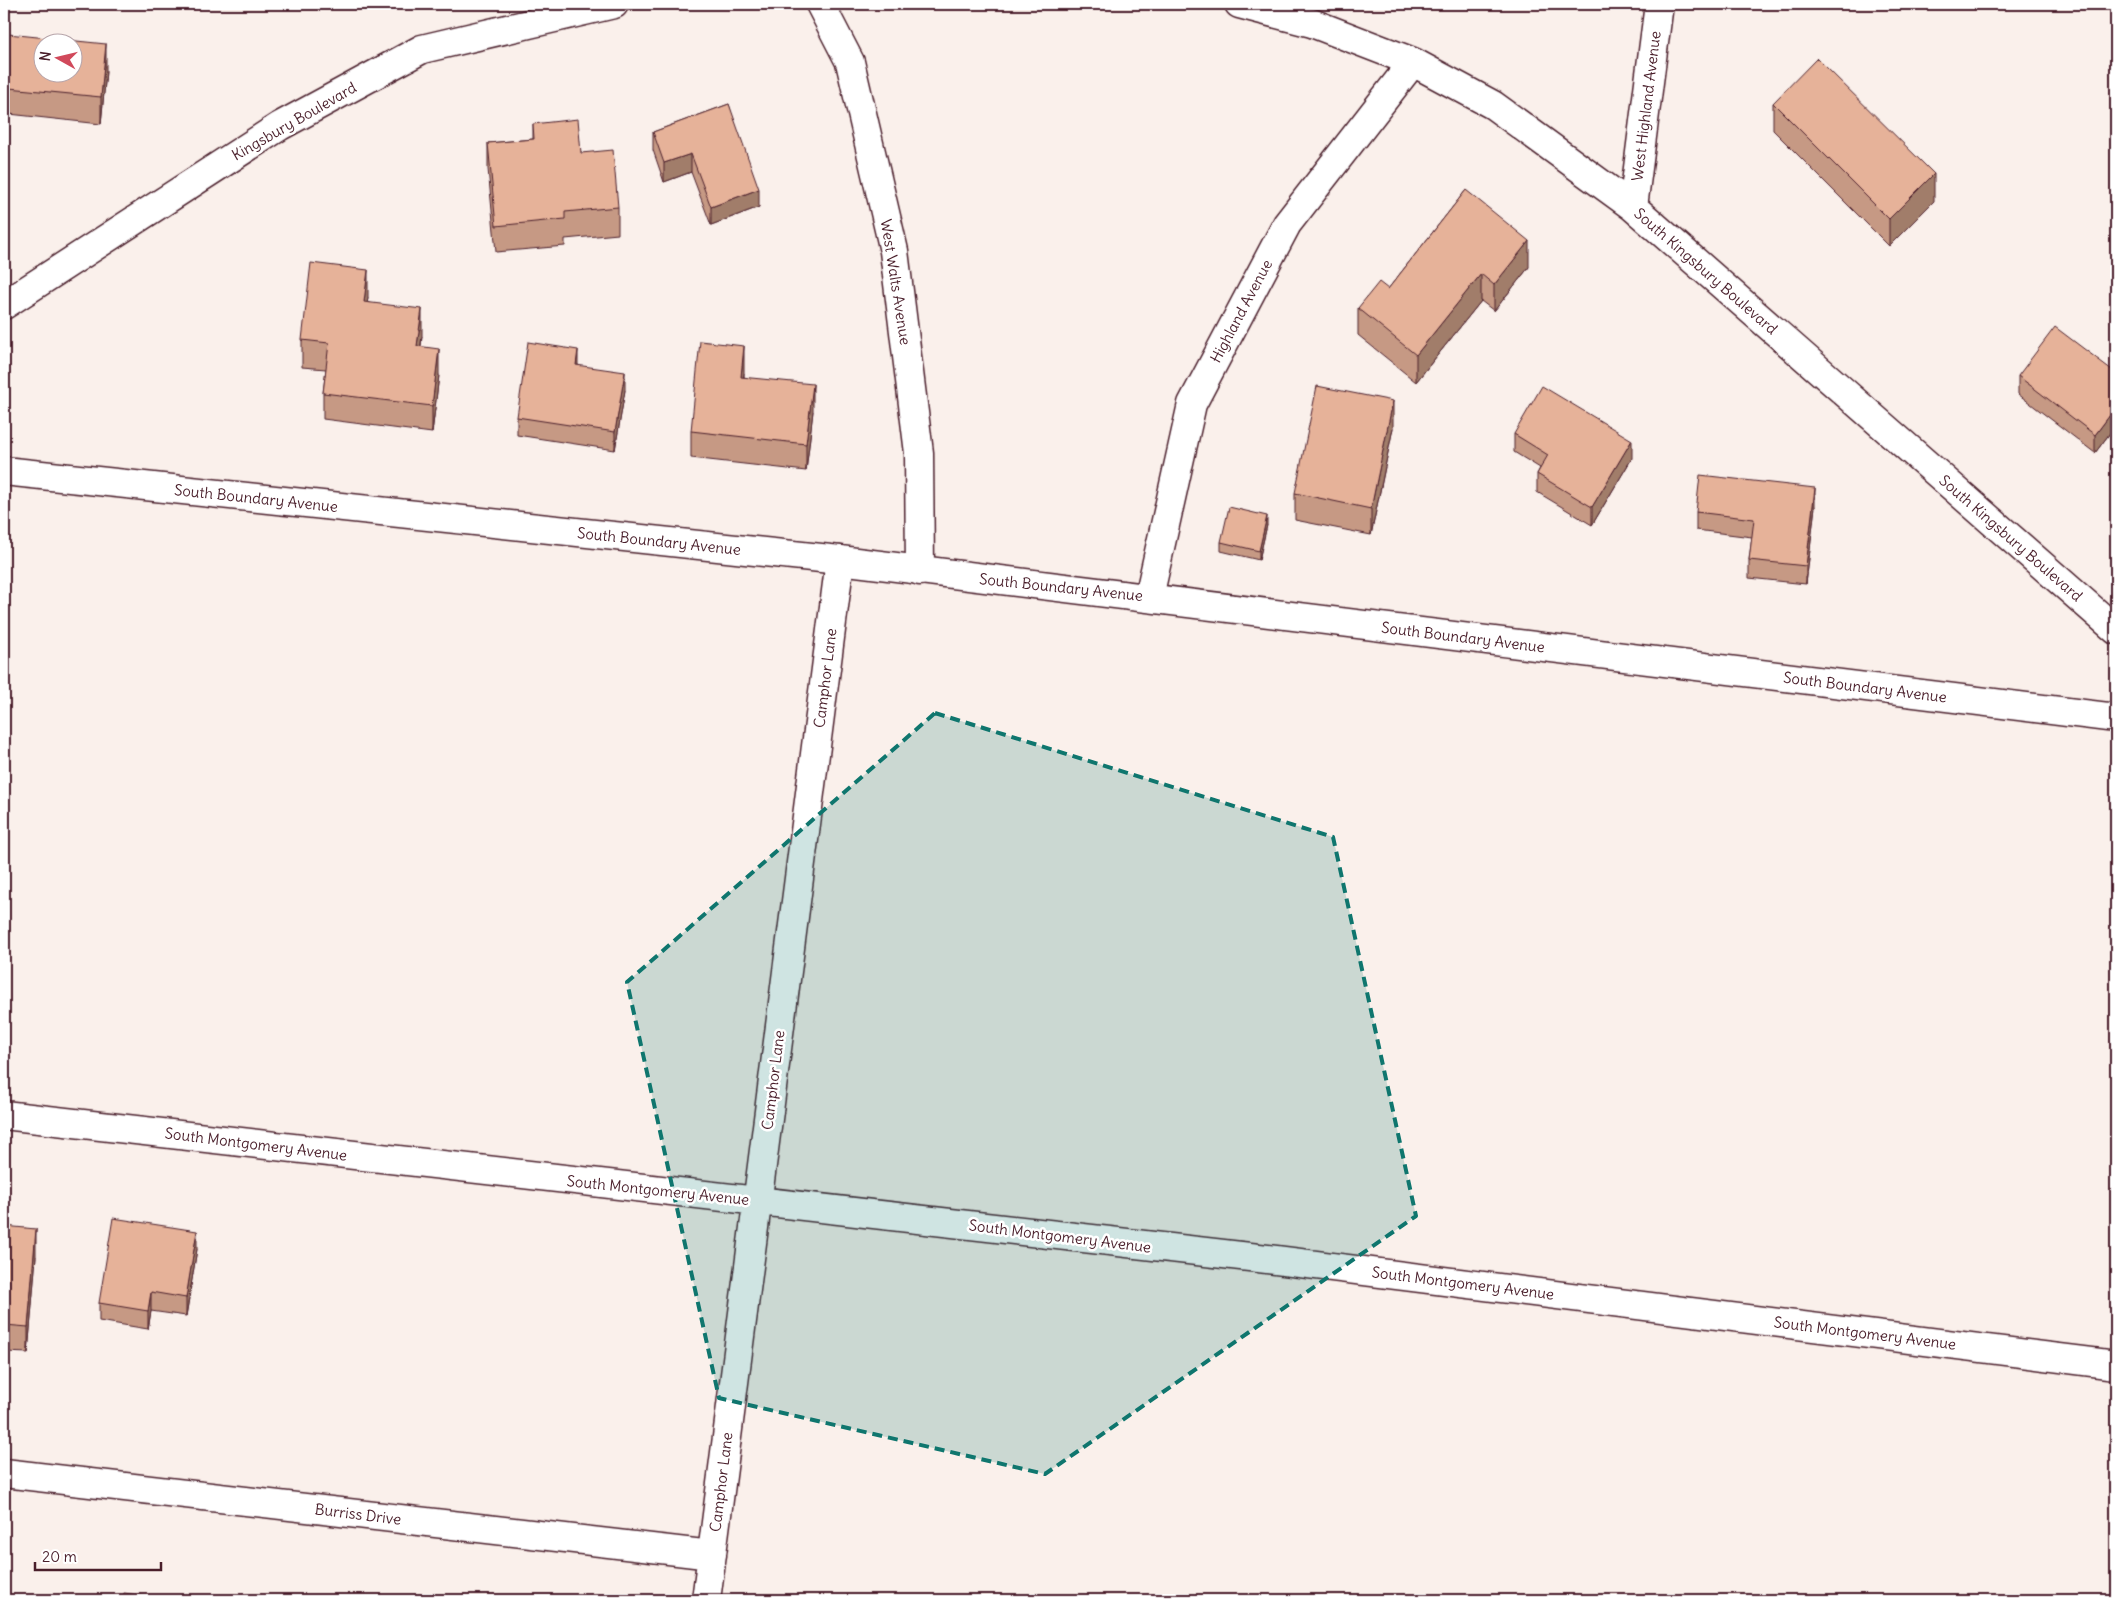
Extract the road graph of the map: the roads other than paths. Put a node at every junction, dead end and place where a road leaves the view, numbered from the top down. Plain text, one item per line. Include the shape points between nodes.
1 (614, 4) edge
2 (820, 4) edge
3 (1239, 4) edge
4 (1659, 4) edge
5 (1413, 62) junction
6 (1633, 207) junction
7 (4, 304) edge
8 (4, 471) edge
9 (840, 560) junction
10 (920, 571) junction
11 (1149, 597) junction
12 (2116, 630) edge
13 (2116, 718) edge
14 (4, 1115) edge
15 (757, 1201) junction
16 (2116, 1365) edge
17 (4, 1473) edge
18 (712, 1555) junction
19 (706, 1600) edge

1 - 7 street, Kingsbury Boulevard via 422,49 280,126
2 - 10 street, West Walts Avenue via 850,62 894,251 919,453
3 - 5 street, South Kingsbury Boulevard via 1312,23
4 - 6 street, West Highland Avenue
5 - 6 street, South Kingsbury Boulevard via 1493,105
5 - 11 street, Highland Avenue via 1288,224 1192,404
6 - 12 street, South Kingsbury Boulevard
8 - 9 street, South Boundary Avenue
9 - 10 street, South Boundary Avenue
9 - 15 street, Camphor Lane
10 - 11 street, South Boundary Avenue
11 - 13 street, South Boundary Avenue
14 - 15 street, South Montgomery Avenue
15 - 16 street, South Montgomery Avenue via 1276,1260
15 - 18 street, Camphor Lane
17 - 18 street, Burriss Drive
18 - 19 street, Camphor Lane

